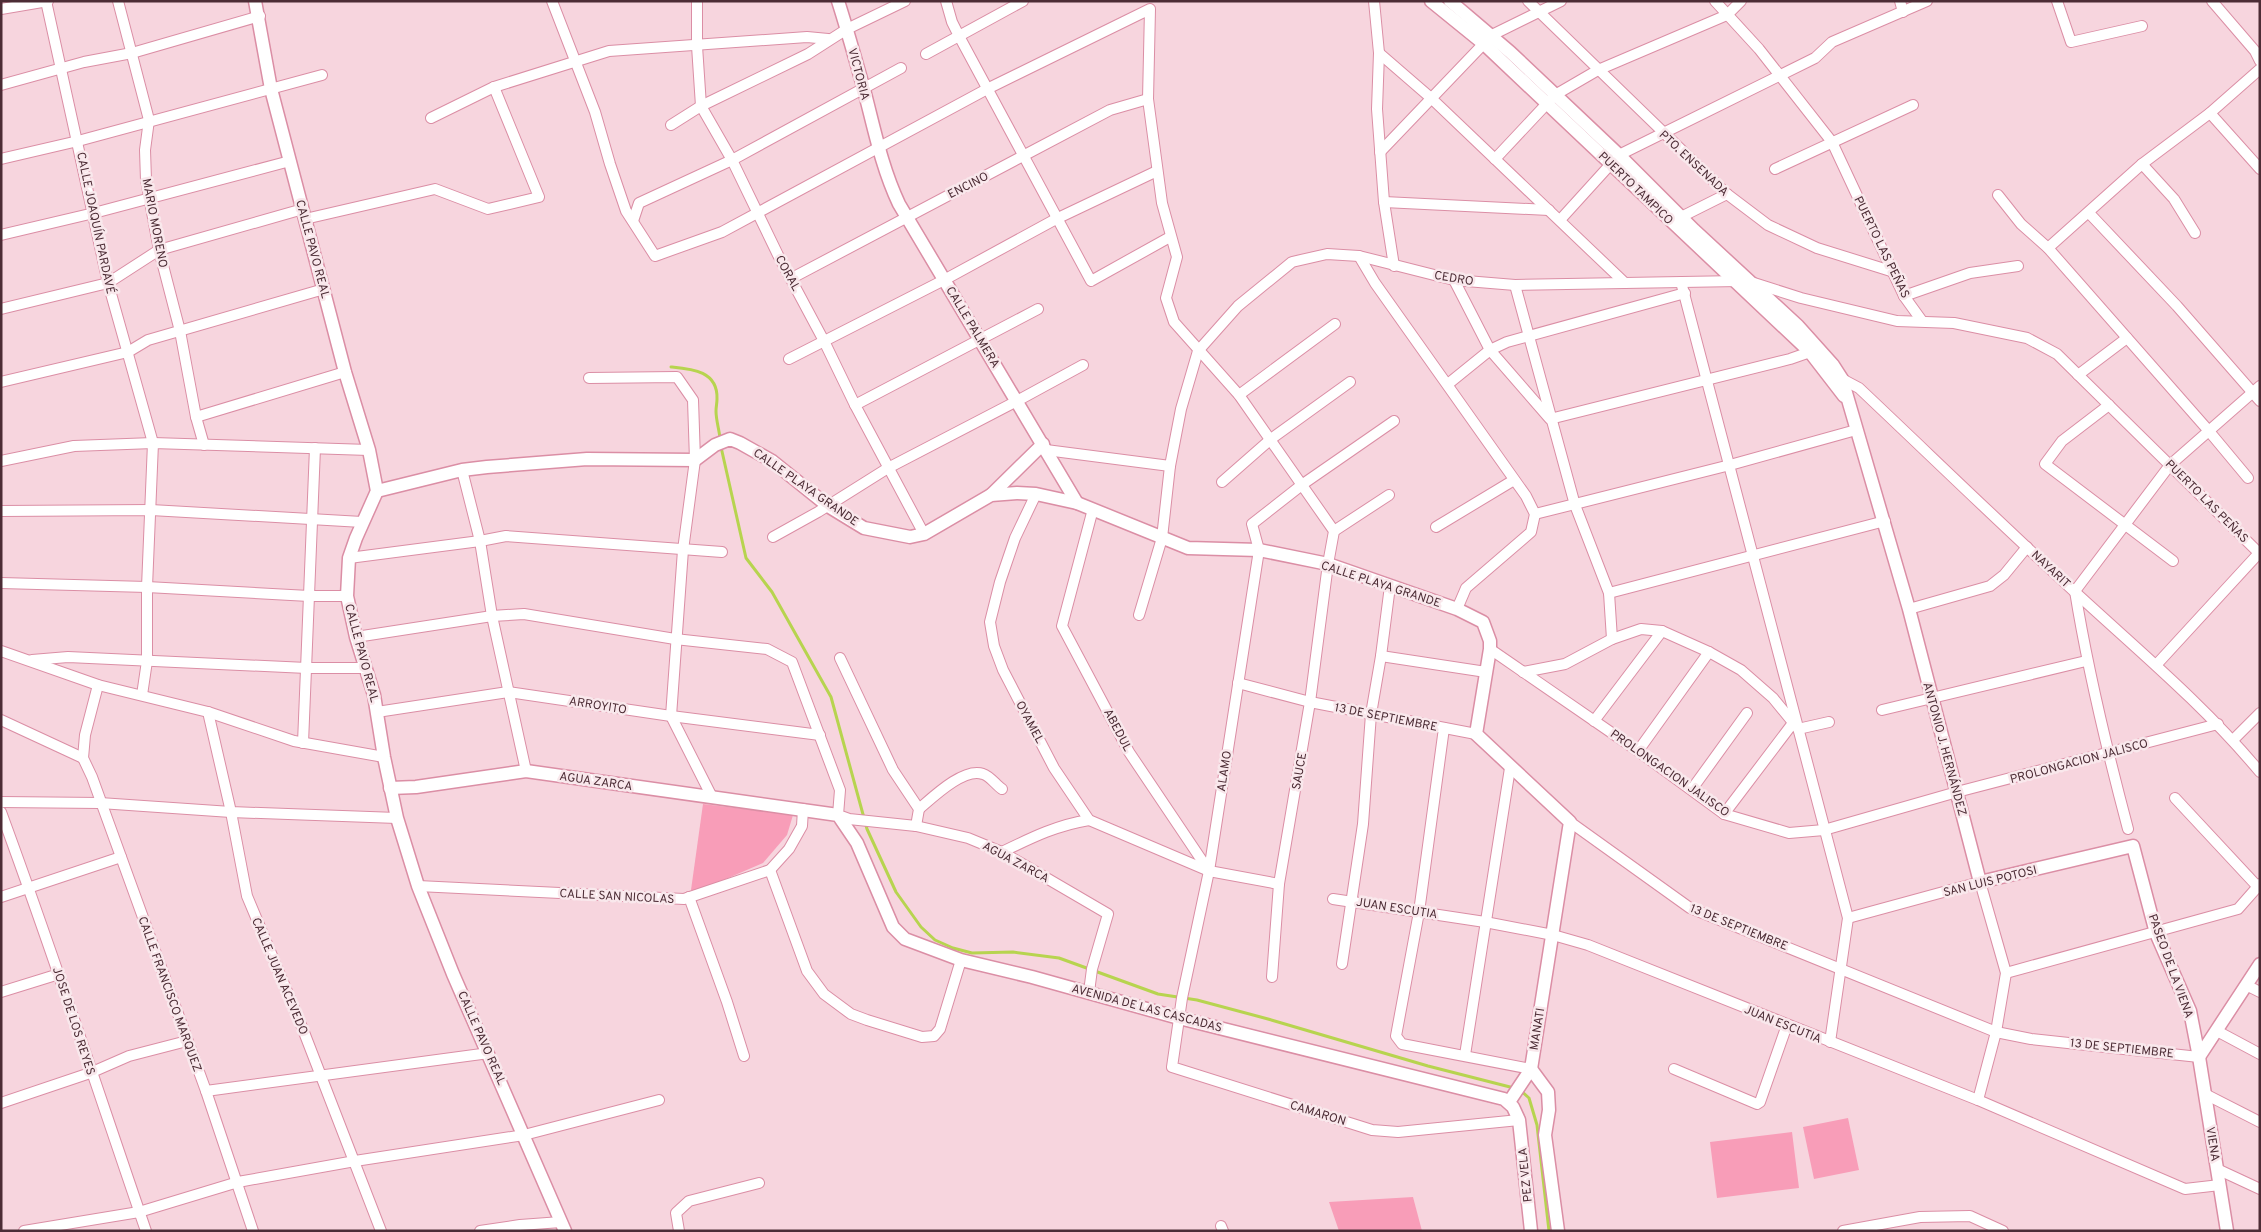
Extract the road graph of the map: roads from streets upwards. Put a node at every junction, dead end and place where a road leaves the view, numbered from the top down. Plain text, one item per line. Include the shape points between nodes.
1 (47, 1) edge
2 (118, 1) edge
3 (256, 1) edge
4 (552, 1) edge
5 (697, 1) edge
6 (838, 1) edge
7 (905, 1) edge
8 (946, 1) edge
9 (1023, 1) edge
10 (1374, 1) edge
11 (1431, 1) edge
12 (1450, 1) edge
13 (1528, 1) edge
14 (1562, 1) edge
15 (1715, 1) edge
16 (1741, 1) edge
17 (1927, 1) edge
18 (2057, 1) edge
19 (2212, 1) edge
20 (1901, 6) edge
21 (1, 10) edge
22 (1539, 12) junction
23 (1727, 15) junction
24 (260, 16) junction
25 (2142, 26) dead end
26 (847, 29) junction
27 (959, 36) junction
28 (1488, 39) junction
29 (828, 40) junction
30 (697, 46) junction
31 (1379, 53) junction
32 (132, 54) junction
33 (926, 54) dead end
34 (2260, 61) edge
35 (574, 62) junction
36 (901, 68) dead end
37 (63, 69) junction
38 (2260, 69) edge
39 (1598, 70) junction
40 (322, 75) dead end
41 (1779, 75) junction
42 (1, 84) edge
43 (494, 87) junction
44 (863, 87) junction
45 (989, 88) junction
46 (271, 90) junction
47 (1431, 98) junction
48 (1551, 99) junction
49 (1148, 100) junction
50 (1913, 105) dead end
51 (701, 106) junction
52 (2210, 113) junction
53 (431, 118) dead end
54 (149, 120) junction
55 (672, 125) dead end
56 (1662, 133) junction
57 (78, 140) junction
58 (1832, 142) junction
59 (877, 148) junction
60 (1380, 152) junction
61 (1025, 156) junction
62 (1, 159) edge
63 (732, 160) junction
64 (1495, 160) junction
65 (1615, 160) junction
66 (290, 161) junction
67 (2142, 164) junction
68 (1775, 169) dead end
69 (2260, 169) edge
70 (1157, 171) junction
71 (1727, 194) junction
72 (1998, 195) dead end
73 (150, 199) junction
74 (1384, 202) junction
75 (1549, 210) junction
76 (759, 212) junction
77 (2089, 213) junction
78 (94, 214) junction
79 (304, 214) junction
80 (1680, 217) junction
81 (906, 218) junction
82 (1056, 219) junction
83 (1560, 220) junction
84 (633, 222) junction
85 (2195, 233) dead end
86 (1, 235) edge
87 (1170, 237) junction
88 (2048, 248) junction
89 (159, 250) junction
90 (1359, 256) junction
91 (1394, 266) junction
92 (2018, 266) dead end
93 (1894, 272) junction
94 (792, 278) junction
95 (944, 280) junction
96 (1454, 280) junction
97 (1734, 281) junction
98 (1748, 281) junction
99 (108, 282) junction
100 (1682, 282) junction
101 (1625, 283) junction
102 (1515, 285) junction
103 (324, 288) junction
104 (1685, 293) junction
105 (1904, 296) junction
106 (1, 309) edge
107 (1038, 309) dead end
108 (1922, 321) junction
109 (1335, 324) dead end
110 (180, 331) junction
111 (1528, 335) junction
112 (2127, 338) junction
113 (824, 340) junction
114 (981, 341) junction
115 (1490, 350) junction
116 (1198, 351) junction
117 (128, 352) junction
118 (1810, 352) junction
119 (789, 359) dead end
120 (1083, 365) dead end
121 (346, 372) junction
122 (2078, 375) junction
123 (588, 378) dead end
124 (1708, 379) junction
125 (1838, 381) junction
126 (1, 382) edge
127 (1350, 382) dead end
128 (1448, 384) junction
129 (2256, 390) edge
130 (1239, 395) junction
131 (1017, 401) junction
132 (2260, 401) edge
133 (855, 405) junction
134 (2109, 405) junction
135 (196, 417) junction
136 (1550, 419) junction
137 (1394, 421) dead end
138 (1856, 430) junction
139 (2208, 430) junction
140 (1271, 439) junction
141 (153, 443) junction
142 (204, 445) junction
143 (1045, 447) junction
144 (315, 448) junction
145 (369, 450) junction
146 (695, 460) junction
147 (1, 461) edge
148 (2170, 464) junction
149 (1730, 465) junction
150 (1170, 466) junction
151 (888, 468) junction
152 (462, 470) junction
153 (2248, 478) dead end
154 (1514, 480) junction
155 (1222, 482) dead end
156 (1303, 484) junction
157 (377, 491) junction
158 (1036, 494) junction
159 (991, 495) junction
160 (1389, 495) dead end
161 (1077, 503) junction
162 (1574, 505) junction
163 (828, 506) junction
164 (1093, 509) junction
165 (151, 510) junction
166 (1, 511) edge
167 (1535, 514) junction
168 (312, 518) junction
169 (1885, 521) junction
170 (362, 522) junction
171 (2125, 524) junction
172 (1436, 526) dead end
173 (1334, 531) junction
174 (924, 534) junction
175 (772, 537) dead end
176 (1162, 538) junction
177 (480, 541) junction
178 (2027, 547) junction
179 (683, 550) junction
180 (1258, 550) junction
181 (722, 552) dead end
182 (2259, 553) edge
183 (1754, 554) junction
184 (350, 558) junction
185 (2173, 561) dead end
186 (1328, 564) junction
187 (1, 583) edge
188 (1390, 586) junction
189 (147, 587) junction
190 (2074, 592) junction
191 (1609, 594) junction
192 (309, 596) junction
193 (347, 596) junction
194 (1457, 609) junction
195 (1909, 609) junction
196 (1139, 615) dead end
197 (492, 616) junction
198 (1662, 631) junction
199 (356, 637) junction
200 (675, 639) junction
201 (1612, 639) junction
202 (1490, 650) junction
203 (1, 651) edge
204 (1709, 652) junction
205 (1381, 656) junction
206 (840, 658) dead end
207 (27, 660) junction
208 (2086, 661) junction
209 (147, 662) junction
210 (2157, 664) junction
211 (307, 668) junction
212 (366, 668) junction
213 (1486, 672) junction
214 (1523, 672) junction
215 (1238, 683) junction
216 (98, 685) junction
217 (508, 692) junction
218 (142, 696) junction
219 (1932, 699) junction
220 (1310, 702) junction
221 (1882, 710) dead end
222 (208, 712) junction
223 (377, 712) junction
224 (1746, 713) dead end
225 (2260, 713) edge
226 (1371, 714) junction
227 (671, 716) junction
228 (1, 720) edge
229 (1594, 721) junction
230 (1829, 722) dead end
231 (2218, 724) junction
232 (1796, 726) junction
233 (1444, 728) junction
234 (1476, 734) junction
235 (820, 735) junction
236 (2233, 740) junction
237 (303, 743) junction
238 (1638, 751) junction
239 (2108, 754) junction
240 (384, 756) junction
241 (83, 758) junction
242 (1510, 768) junction
243 (526, 771) junction
244 (2260, 772) edge
245 (390, 788) junction
246 (1002, 789) dead end
247 (1692, 789) junction
248 (1957, 792) junction
249 (712, 797) junction
250 (2175, 798) dead end
251 (1, 802) edge
252 (100, 803) junction
253 (920, 808) junction
254 (803, 809) junction
255 (1, 812) edge
256 (231, 812) junction
257 (1724, 814) junction
258 (843, 817) junction
259 (397, 818) junction
260 (1089, 820) junction
261 (1570, 822) junction
262 (916, 826) junction
263 (2128, 829) dead end
264 (1824, 830) junction
265 (2133, 846) joint
266 (1002, 852) junction
267 (121, 857) junction
268 (770, 870) junction
269 (1209, 871) junction
270 (1980, 882) junction
271 (1280, 884) junction
272 (418, 886) junction
273 (2259, 886) edge
274 (29, 888) junction
275 (1, 897) edge
276 (689, 897) junction
277 (1334, 899) dead end
278 (1353, 901) junction
279 (1419, 912) junction
280 (1848, 918) junction
281 (1485, 922) junction
282 (2156, 933) junction
283 (1553, 935) junction
284 (961, 960) junction
285 (1342, 964) dead end
286 (2260, 964) edge
287 (1841, 968) junction
288 (2006, 973) junction
289 (59, 974) junction
290 (1272, 977) dead end
291 (2246, 985) junction
292 (1, 992) edge
293 (1089, 992) junction
294 (2260, 992) edge
295 (1180, 1018) junction
296 (1787, 1026) junction
297 (2217, 1031) junction
298 (1996, 1032) junction
299 (188, 1041) junction
300 (1830, 1042) junction
301 (489, 1053) junction
302 (2260, 1054) edge
303 (744, 1056) dead end
304 (1465, 1056) junction
305 (2199, 1057) junction
306 (1531, 1069) junction
307 (1674, 1069) dead end
308 (90, 1073) junction
309 (320, 1075) junction
310 (206, 1091) junction
311 (2205, 1094) junction
312 (659, 1100) dead end
313 (1978, 1100) junction
314 (1509, 1102) junction
315 (1, 1103) edge
316 (1519, 1120) junction
317 (2260, 1122) edge
318 (524, 1136) junction
319 (355, 1160) junction
320 (2217, 1169) junction
321 (238, 1182) junction
322 (759, 1183) dead end
323 (2220, 1185) junction
324 (2260, 1189) edge
325 (139, 1212) junction
326 (563, 1226) edge
327 (24, 1231) edge
328 (146, 1231) edge
329 (253, 1231) edge
330 (382, 1231) edge
331 (480, 1231) edge
332 (679, 1231) edge
333 (1531, 1231) edge
334 (1558, 1231) edge
335 (1843, 1231) edge
336 (2003, 1231) edge
337 (2227, 1231) edge

1 - 21 street
1 - 37 street, CALLE JOAQUÍN PARDAVÉ
2 - 32 street, MARIO MORENO
3 - 24 street, CALLE PAVO REAL
4 - 35 street
5 - 30 street, CORAL
6 - 26 street, VICTORIA
7 - 26 street
8 - 27 street
9 - 27 street
10 - 31 street
11 - 28 street, PUERTO TAMPICO
12 - 28 street, PUERTO TAMPICO
13 - 22 street, PTO. ENSENADA
14 - 22 street
15 - 23 street, PUERTO LAS PEÑAS
16 - 23 street
17 - 20 street
18 - 25 street via 2070,42
19 - 34 street
20 - 41 street via 1832,42 1815,58
22 - 28 street
22 - 39 street, PTO. ENSENADA
23 - 39 street
23 - 41 street, PUERTO LAS PEÑAS
24 - 32 street
24 - 46 street, CALLE PAVO REAL
26 - 29 street
26 - 44 street, VICTORIA
27 - 33 street
27 - 45 street
28 - 47 street
28 - 48 street, PUERTO TAMPICO
29 - 30 street via 807,37
29 - 51 street via 808,54
30 - 35 street via 635,48
30 - 51 street, CORAL
31 - 47 street
31 - 60 street via 1377,109
32 - 37 street
32 - 54 street, MARIO MORENO
35 - 43 street
35 - 84 street via 595,112 620,194
36 - 44 street
37 - 42 street
37 - 57 street, CALLE JOAQUÍN PARDAVÉ
38 - 52 street
39 - 48 street
39 - 56 street, PTO. ENSENADA
40 - 46 street
41 - 56 street
41 - 58 street, PUERTO LAS PEÑAS
43 - 53 street
43 - 79 street via 539,197 488,209 435,189
44 - 59 street, VICTORIA
44 - 63 street
45 - 49 street via 1150,9
45 - 59 street
45 - 61 street
46 - 54 street
46 - 66 street, CALLE PAVO REAL
47 - 60 street
47 - 64 street
48 - 64 street
48 - 65 street, PUERTO TAMPICO
49 - 61 street, ENCINO via 1110,110
49 - 70 street
50 - 58 street
51 - 55 street
51 - 63 street, CORAL
52 - 67 street
52 - 69 street
54 - 57 street
54 - 73 street, MARIO MORENO via 145,166
56 - 65 street
56 - 71 street, PTO. ENSENADA
57 - 62 street
57 - 78 street, CALLE JOAQUÍN PARDAVÉ
58 - 68 street
58 - 93 street, PUERTO LAS PEÑAS
59 - 76 street
59 - 81 street, CALLE PALMERA
60 - 74 street
61 - 81 street, ENCINO
61 - 82 street
63 - 76 street, CORAL
63 - 84 street via 639,203
64 - 75 street
65 - 80 street, PUERTO TAMPICO
65 - 83 street
65 - 97 street, PUERTO TAMPICO
66 - 73 street
66 - 79 street, CALLE PAVO REAL
67 - 77 street
67 - 85 street via 2174,199
70 - 82 street
70 - 87 street
71 - 80 street
71 - 93 street, PTO. ENSENADA via 1768,225 1817,248
72 - 88 street via 2021,224
73 - 78 street
73 - 89 street, MARIO MORENO
74 - 75 street
74 - 91 street
75 - 83 street
76 - 84 street via 722,232 655,256
76 - 94 street, CORAL
77 - 88 street
77 - 129 street
78 - 86 street
78 - 99 street, CALLE JOAQUÍN PARDAVÉ
79 - 89 street
79 - 103 street, CALLE PAVO REAL
80 - 98 street, PUERTO TAMPICO
81 - 94 street, ENCINO
81 - 95 street, CALLE PALMERA
82 - 87 street via 1091,281
82 - 95 street
83 - 101 street
87 - 116 street via 1177,257 1166,298 1174,322
88 - 112 street
89 - 99 street
89 - 110 street, MARIO MORENO
90 - 91 street, CEDRO
90 - 116 street, CEDRO via 1327,254 1292,262 1238,306
90 - 128 street
91 - 96 street, CEDRO
92 - 105 street via 1970,273
93 - 105 street, PUERTO LAS PEÑAS
94 - 113 street, CORAL
95 - 113 street
95 - 114 street, CALLE PALMERA
96 - 102 street, CEDRO
96 - 115 street
97 - 98 street, CEDRO
97 - 100 street, CEDRO
97 - 118 street, PUERTO TAMPICO
98 - 108 street, CEDRO via 1875,316 1897,321
98 - 125 street, PUERTO TAMPICO via 1798,326 1833,365
99 - 106 street
99 - 117 street, CALLE JOAQUÍN PARDAVÉ
100 - 101 street, CEDRO
100 - 104 street
101 - 102 street, CEDRO
102 - 111 street
103 - 110 street
103 - 121 street, CALLE PAVO REAL
104 - 111 street
104 - 124 street
105 - 108 street, PUERTO LAS PEÑAS
107 - 114 street
108 - 122 street, PUERTO LAS PEÑAS via 1954,323 2027,338 2057,354
109 - 130 street
110 - 117 street via 148,340
110 - 135 street, MARIO MORENO
111 - 115 street
111 - 136 street
112 - 122 street
112 - 139 street
113 - 119 street
113 - 133 street, CORAL
114 - 131 street, CALLE PALMERA
114 - 133 street
115 - 128 street
115 - 136 street
116 - 130 street
116 - 150 street, CEDRO via 1181,409
117 - 126 street
117 - 141 street, CALLE JOAQUÍN PARDAVÉ
118 - 124 street
118 - 125 street, PUERTO TAMPICO
120 - 131 street
121 - 135 street
121 - 145 street, CALLE PAVO REAL
122 - 134 street, PUERTO LAS PEÑAS
123 - 146 street via 677,377 693,400
124 - 136 street
124 - 149 street
125 - 138 street, ANTONIO J. HERNÁNDEZ
125 - 178 street, NAYARIT via 1858,388
127 - 140 street
128 - 154 street
129 - 132 street
129 - 139 street
130 - 140 street
131 - 143 street, CALLE PALMERA
131 - 151 street
133 - 151 street, CORAL
134 - 148 street, PUERTO LAS PEÑAS
134 - 171 street via 2062,441 2045,464
135 - 142 street, MARIO MORENO
136 - 162 street
137 - 156 street
138 - 149 street
138 - 169 street, ANTONIO J. HERNÁNDEZ
139 - 148 street
139 - 153 street
140 - 155 street
140 - 156 street
141 - 142 street
141 - 147 street via 74,446
141 - 165 street, CALLE JOAQUÍN PARDAVÉ
142 - 144 street
143 - 150 street
143 - 159 street, CALLE PLAYA GRANDE
143 - 161 street, CALLE PALMERA
144 - 145 street
144 - 168 street
145 - 157 street, CALLE PAVO REAL
146 - 152 street via 586,459
146 - 163 street, CALLE PLAYA GRANDE via 715,445 730,439 772,462
146 - 179 street
148 - 171 street
148 - 182 street, PUERTO LAS PEÑAS
149 - 162 street
149 - 183 street
150 - 176 street, CEDRO
151 - 163 street
151 - 174 street, CORAL
152 - 157 street
152 - 177 street
154 - 167 street
154 - 172 street
156 - 173 street
156 - 180 street, ALAMO via 1252,524
157 - 170 street, CALLE PAVO REAL
158 - 159 street, CALLE PLAYA GRANDE
158 - 161 street, CALLE PLAYA GRANDE
158 - 260 street, OYAMEL via 1015,538 990,622 994,646 1022,708 1050,760
159 - 174 street, CALLE PLAYA GRANDE
160 - 173 street
161 - 164 street, CALLE PLAYA GRANDE
162 - 167 street
162 - 191 street
163 - 174 street, CALLE PLAYA GRANDE via 864,528 910,537
163 - 175 street
164 - 176 street, CALLE PLAYA GRANDE
164 - 269 street, ABEDUL via 1062,626 1129,752
165 - 166 street
165 - 168 street
165 - 189 street, CALLE JOAQUÍN PARDAVÉ
167 - 194 street via 1531,532 1466,588
168 - 170 street
168 - 192 street
169 - 183 street
169 - 195 street, ANTONIO J. HERNÁNDEZ
170 - 184 street, CALLE PAVO REAL
171 - 185 street
171 - 190 street
173 - 186 street, SAUCE
176 - 180 street, CALLE PLAYA GRANDE via 1188,548
176 - 196 street, CEDRO
177 - 179 street via 526,536
177 - 184 street
177 - 197 street
178 - 190 street, NAYARIT
178 - 195 street via 2004,575 1990,586
179 - 181 street
179 - 200 street
180 - 186 street, CALLE PLAYA GRANDE
180 - 215 street, ALAMO
182 - 210 street
183 - 191 street
183 - 232 street
184 - 193 street, CALLE PAVO REAL
186 - 188 street, CALLE PLAYA GRANDE
186 - 220 street, SAUCE
187 - 189 street
188 - 194 street, CALLE PLAYA GRANDE
188 - 205 street
189 - 192 street
189 - 209 street, CALLE JOAQUÍN PARDAVÉ
190 - 208 street
190 - 210 street, NAYARIT
191 - 201 street
192 - 193 street
192 - 211 street
193 - 199 street, CALLE PAVO REAL
194 - 202 street, CALLE PLAYA GRANDE via 1483,622
195 - 219 street, ANTONIO J. HERNÁNDEZ
197 - 199 street
197 - 200 street via 524,614
197 - 217 street
198 - 201 street via 1641,629
198 - 204 street
198 - 229 street
199 - 212 street, CALLE PAVO REAL
200 - 227 street
200 - 235 street via 767,649 792,662
201 - 214 street via 1565,664
202 - 213 street, CALLE PLAYA GRANDE
202 - 214 street, PROLONGACION JALISCO
203 - 207 street
204 - 232 street via 1741,670 1773,698
204 - 238 street
205 - 213 street
205 - 226 street
206 - 253 street via 893,770
207 - 209 street via 68,657
207 - 216 street
208 - 219 street
208 - 239 street
209 - 211 street
209 - 218 street, CALLE JOAQUÍN PARDAVÉ
210 - 231 street, NAYARIT
211 - 212 street
211 - 237 street
212 - 223 street, CALLE PAVO REAL
213 - 234 street, CALLE PLAYA GRANDE
214 - 229 street, PROLONGACION JALISCO
215 - 220 street, 13 DE SEPTIEMBRE
215 - 269 street, ALAMO
216 - 218 street
216 - 241 street via 85,735
217 - 223 street, ARROYITO
217 - 227 street, ARROYITO
217 - 243 street
218 - 222 street
219 - 221 street
219 - 248 street, ANTONIO J. HERNÁNDEZ
220 - 226 street, 13 DE SEPTIEMBRE
220 - 271 street, SAUCE
222 - 237 street
222 - 256 street, CALLE JUAN ACEVEDO
223 - 240 street, CALLE PAVO REAL
224 - 247 street
225 - 236 street
226 - 233 street, 13 DE SEPTIEMBRE
226 - 278 street via 1363,824
227 - 235 street, ARROYITO
227 - 249 street
228 - 241 street
229 - 238 street, PROLONGACION JALISCO
230 - 232 street
231 - 236 street, NAYARIT
231 - 239 street, PROLONGACION JALISCO
232 - 257 street
232 - 264 street
233 - 234 street, 13 DE SEPTIEMBRE
233 - 279 street
234 - 242 street, 13 DE SEPTIEMBRE
235 - 258 street via 840,790
236 - 244 street, NAYARIT
237 - 240 street
238 - 247 street, PROLONGACION JALISCO
239 - 248 street, PROLONGACION JALISCO
239 - 263 street
240 - 245 street, CALLE PAVO REAL
241 - 252 street, CALLE FRANCISCO MARQUEZ
242 - 261 street, 13 DE SEPTIEMBRE
242 - 281 street
243 - 245 street, AGUA ZARCA
243 - 249 street, AGUA ZARCA
245 - 259 street, CALLE PAVO REAL
246 - 253 street via 984,774 971,773 949,784
247 - 257 street, PROLONGACION JALISCO
248 - 264 street, PROLONGACION JALISCO
248 - 270 street, ANTONIO J. HERNÁNDEZ
249 - 254 street, AGUA ZARCA
250 - 273 street
251 - 252 street
252 - 256 street
252 - 267 street, CALLE FRANCISCO MARQUEZ
253 - 262 street
254 - 258 street, AGUA ZARCA
254 - 268 street, CALLE SAN NICOLAS via 802,826 789,849
255 - 274 street, JOSE DE LOS REYES
256 - 259 street
256 - 309 street, CALLE JUAN ACEVEDO via 247,896
257 - 264 street, PROLONGACION JALISCO via 1789,833
258 - 262 street, AGUA ZARCA
258 - 284 street, AVENIDA DE LAS CASCADAS via 858,843 893,927 905,939
259 - 272 street, CALLE PAVO REAL
260 - 266 street via 1042,832
260 - 269 street
261 - 283 street, MANATI
261 - 287 street, 13 DE SEPTIEMBRE via 1690,908
262 - 266 street, AGUA ZARCA via 968,838
264 - 280 street
265 - 270 street, SAN LUIS POTOSI
265 - 282 street, PASEO DE LA VIENA
266 - 293 street, AGUA ZARCA via 1108,914 1092,969
267 - 274 street
267 - 299 street, CALLE FRANCISCO MARQUEZ
268 - 276 street, CALLE SAN NICOLAS
268 - 284 street via 807,971 824,994 851,1014 922,1037 934,1036 940,1029
269 - 271 street
269 - 295 street, ALAMO
270 - 280 street, SAN LUIS POTOSI
270 - 288 street, ANTONIO J. HERNÁNDEZ
271 - 290 street, SAUCE
272 - 276 street, CALLE SAN NICOLAS
272 - 301 street, CALLE PAVO REAL
273 - 282 street via 2238,909
274 - 275 street
274 - 289 street, JOSE DE LOS REYES
276 - 303 street
277 - 278 street, JUAN ESCUTIA
278 - 279 street, JUAN ESCUTIA
278 - 285 street
279 - 281 street, JUAN ESCUTIA
279 - 304 street via 1396,1036 1402,1044
280 - 287 street
281 - 283 street, JUAN ESCUTIA
281 - 304 street
282 - 288 street
282 - 305 street, PASEO DE LA VIENA via 2190,1011
283 - 296 street, JUAN ESCUTIA
283 - 306 street, MANATI
284 - 293 street, AVENIDA DE LAS CASCADAS
286 - 291 street
287 - 298 street, 13 DE SEPTIEMBRE
287 - 300 street
288 - 298 street, ANTONIO J. HERNÁNDEZ
289 - 292 street
289 - 308 street, JOSE DE LOS REYES
291 - 294 street
291 - 297 street
293 - 295 street, AVENIDA DE LAS CASCADAS
295 - 314 street, AVENIDA DE LAS CASCADAS
295 - 316 street, CAMARON via 1172,1067 1372,1130 1398,1132
296 - 300 street, JUAN ESCUTIA
296 - 307 street via 1760,1102 1754,1104
297 - 302 street
297 - 305 street
298 - 305 street, 13 DE SEPTIEMBRE via 2031,1039
298 - 313 street, ANTONIO J. HERNÁNDEZ
299 - 308 street via 129,1056
299 - 310 street, CALLE FRANCISCO MARQUEZ
300 - 313 street, JUAN ESCUTIA
301 - 309 street
301 - 318 street, CALLE PAVO REAL
304 - 306 street
305 - 311 street, VIENA
306 - 314 street
306 - 334 street via 1548,1092 1546,1135
308 - 315 street
308 - 325 street, JOSE DE LOS REYES
309 - 310 street
309 - 319 street, CALLE JUAN ACEVEDO
310 - 321 street, CALLE FRANCISCO MARQUEZ
311 - 317 street
311 - 320 street, VIENA
312 - 318 street
313 - 323 street, JUAN ESCUTIA via 2185,1189
314 - 316 street
316 - 333 street, PEZ VELA
318 - 319 street
318 - 326 street, CALLE PAVO REAL
319 - 321 street
319 - 330 street, CALLE JUAN ACEVEDO
320 - 323 street, VIENA
320 - 324 street
321 - 325 street
321 - 329 street, CALLE FRANCISCO MARQUEZ
322 - 332 street via 690,1201 676,1213
323 - 337 street, VIENA
325 - 327 street
325 - 328 street, JOSE DE LOS REYES
326 - 331 street via 520,1224
335 - 336 street via 1920,1217 1970,1216

